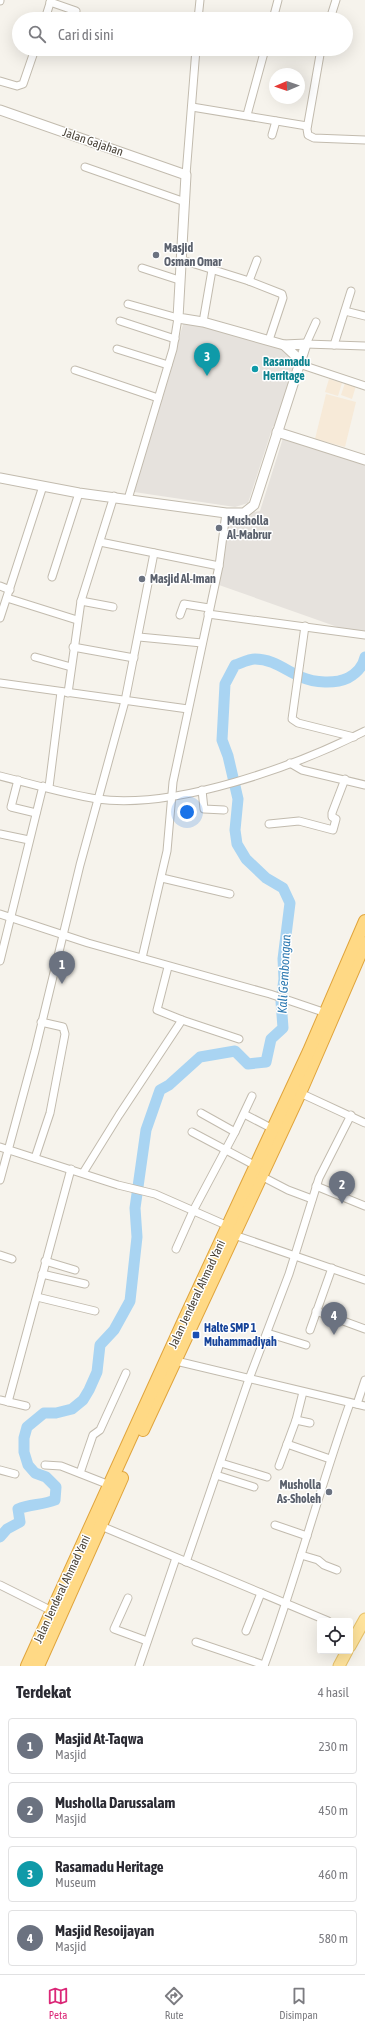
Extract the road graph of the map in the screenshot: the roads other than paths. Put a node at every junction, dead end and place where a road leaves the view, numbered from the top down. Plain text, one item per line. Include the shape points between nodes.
1 (200, 0) edge
2 (278, 0) edge
3 (336, 0) edge
4 (51, 1) edge
5 (76, 11) dead end
6 (47, 12) edge
7 (199, 12) edge
8 (275, 12) edge
9 (332, 12) edge
10 (33, 56) edge
11 (196, 56) edge
12 (263, 56) edge
13 (319, 56) edge
14 (0, 81) edge
15 (192, 107) junction
16 (0, 110) edge
17 (247, 115) junction
18 (276, 121) junction
19 (307, 126) junction
20 (272, 135) dead end
21 (365, 140) edge
22 (86, 167) dead end
23 (186, 175) junction
24 (185, 202) junction
25 (182, 260) junction
26 (257, 260) dead end
27 (142, 268) dead end
28 (212, 270) junction
29 (179, 280) junction
30 (250, 281) junction
31 (351, 291) dead end
32 (128, 304) dead end
33 (345, 311) junction
34 (365, 316) edge
35 (178, 318) junction
36 (120, 321) dead end
37 (203, 322) junction
38 (316, 322) dead end
39 (175, 339) junction
40 (269, 340) junction
41 (306, 344) junction
42 (284, 345) junction
43 (334, 345) junction
44 (365, 346) edge
45 (117, 349) dead end
46 (300, 362) junction
47 (168, 365) junction
48 (75, 370) dead end
49 (365, 386) edge
50 (158, 398) junction
51 (277, 432) junction
52 (365, 460) edge
53 (0, 478) edge
54 (43, 486) junction
55 (79, 493) junction
56 (114, 496) junction
57 (128, 499) junction
58 (226, 513) junction
59 (100, 542) junction
60 (154, 553) junction
61 (219, 566) junction
62 (52, 577) dead end
63 (0, 586) edge
64 (10, 590) junction
65 (7, 598) junction
66 (81, 601) junction
67 (113, 607) dead end
68 (209, 611) junction
69 (180, 615) dead end
70 (0, 618) edge
71 (77, 620) junction
72 (306, 626) junction
73 (365, 635) edge
74 (139, 637) junction
75 (202, 643) junction
76 (73, 647) junction
77 (35, 657) dead end
78 (134, 658) junction
79 (71, 667) junction
80 (0, 683) edge
81 (64, 692) junction
82 (125, 701) junction
83 (188, 709) junction
84 (365, 731) edge
85 (354, 737) junction
86 (290, 763) junction
87 (0, 776) edge
88 (18, 780) junction
89 (345, 780) junction
90 (365, 785) edge
91 (46, 787) junction
92 (202, 790) junction
93 (172, 797) junction
94 (98, 799) junction
95 (224, 810) dead end
96 (36, 813) junction
97 (269, 824) dead end
98 (0, 834) edge
99 (29, 840) junction
100 (162, 878) junction
101 (230, 894) dead end
102 (0, 914) edge
103 (10, 917) junction
104 (365, 921) edge
105 (63, 934) junction
106 (365, 944) edge
107 (358, 956) edge
108 (142, 958) junction
109 (0, 961) edge
110 (168, 967) junction
111 (326, 1013) junction
112 (182, 1020) junction
113 (41, 1022) junction
114 (239, 1039) dead end
115 (296, 1091) junction
116 (252, 1096) dead end
117 (201, 1113) dead end
118 (244, 1114) junction
119 (351, 1115) junction
120 (365, 1123) edge
121 (273, 1129) junction
122 (192, 1132) dead end
123 (235, 1132) junction
124 (0, 1147) edge
125 (8, 1149) junction
126 (226, 1150) junction
127 (35, 1158) junction
128 (71, 1169) junction
129 (258, 1171) junction
130 (83, 1173) junction
131 (0, 1180) edge
132 (316, 1186) junction
133 (312, 1199) junction
134 (365, 1206) edge
135 (193, 1211) junction
136 (231, 1231) junction
137 (176, 1249) dead end
138 (0, 1255) edge
139 (295, 1256) junction
140 (12, 1259) dead end
141 (45, 1261) junction
142 (332, 1268) junction
143 (75, 1270) dead end
144 (42, 1274) junction
145 (365, 1280) edge
146 (85, 1284) dead end
147 (37, 1297) junction
148 (95, 1311) dead end
149 (316, 1311) junction
150 (189, 1320) junction
151 (365, 1329) edge
152 (310, 1330) dead end
153 (267, 1333) junction
154 (306, 1345) dead end
155 (176, 1361) junction
156 (126, 1373) dead end
157 (249, 1379) junction
158 (365, 1380) edge
159 (303, 1392) junction
160 (0, 1400) edge
161 (8, 1402) junction
162 (358, 1405) edge
163 (26, 1406) dead end
164 (296, 1420) junction
165 (310, 1423) dead end
166 (287, 1444) junction
167 (330, 1459) junction
168 (221, 1463) junction
169 (45, 1465) dead end
170 (279, 1466) dead end
171 (0, 1470) edge
172 (80, 1473) junction
173 (15, 1474) dead end
174 (216, 1475) junction
175 (267, 1477) dead end
176 (114, 1486) junction
177 (254, 1487) dead end
178 (275, 1525) dead end
179 (101, 1526) junction
180 (307, 1536) junction
181 (301, 1555) junction
182 (176, 1558) junction
183 (186, 1562) junction
184 (337, 1570) dead end
185 (0, 1585) edge
186 (67, 1589) junction
187 (261, 1593) junction
188 (128, 1598) dead end
189 (286, 1603) junction
190 (52, 1610) junction
191 (321, 1618) edge
192 (365, 1619) edge
193 (246, 1631) dead end
194 (353, 1633) edge
195 (147, 1641) junction
196 (196, 1642) dead end
197 (345, 1654) edge
198 (27, 1666) edge
199 (38, 1666) edge
200 (139, 1666) edge
201 (264, 1666) edge
202 (339, 1666) edge

1 - 7 street
2 - 8 street
3 - 9 street
4 - 5 street
4 - 6 street
10 - 14 street via 23,84 17,86
11 - 15 street
12 - 17 street
13 - 19 street
15 - 17 street
15 - 23 street
16 - 23 street, Jalan Gajahan
17 - 18 street
18 - 19 street
18 - 20 street
19 - 21 street via 311,138
22 - 24 street
23 - 24 street
24 - 25 street
25 - 28 street
25 - 29 street
26 - 30 street
27 - 29 street
28 - 30 street
28 - 37 street
29 - 35 street
30 - 40 street via 282,294 283,298
31 - 33 street
32 - 35 street
33 - 34 street
33 - 43 street
35 - 37 street
35 - 39 street
36 - 39 street
37 - 40 street
38 - 41 street
39 - 47 street
40 - 42 street
41 - 42 street
41 - 43 street
41 - 46 street
42 - 46 street
43 - 44 street
45 - 47 street
46 - 49 street
46 - 51 street
47 - 50 street
48 - 50 street
50 - 57 street
51 - 52 street
51 - 58 street via 254,505 244,513
53 - 54 street
54 - 55 street
54 - 64 street
55 - 56 street
55 - 62 street
56 - 57 street
56 - 59 street
57 - 58 street
58 - 61 street
59 - 60 street
59 - 66 street
60 - 61 street
60 - 74 street
61 - 68 street
63 - 64 street
64 - 65 street
65 - 70 street
65 - 71 street
66 - 67 street
66 - 71 street
68 - 69 street via 183,604
68 - 72 street
68 - 75 street
71 - 76 street
72 - 73 street
72 - 85 street via 292,716 294,721
74 - 75 street
74 - 78 street
75 - 83 street
76 - 78 street
76 - 79 street
77 - 79 street
78 - 82 street
79 - 81 street
80 - 81 street
81 - 82 street
81 - 91 street
82 - 83 street
82 - 94 street
83 - 93 street
84 - 85 street
85 - 86 street
86 - 89 street via 302,770
86 - 92 street
87 - 88 street
88 - 91 street
88 - 96 street via 11,807
89 - 90 street
89 - 97 street via 332,813 332,817 336,819 333,830 299,821
91 - 94 street
91 - 96 street
92 - 93 street
92 - 95 street via 204,809
93 - 94 street
93 - 100 street
94 - 105 street
96 - 99 street
98 - 99 street
99 - 103 street
100 - 101 street
100 - 108 street
102 - 103 street
103 - 105 street
103 - 109 street
104 - 107 highway, Jalan Jenderal Ahmad Yani
105 - 108 street
105 - 113 street
106 - 107 highway, Jalan Jenderal Ahmad Yani
107 - 111 highway, Jalan Jenderal Ahmad Yani
107 - 115 highway, Jalan Jenderal Ahmad Yani
108 - 110 street
110 - 111 street via 285,998
110 - 112 street via 157,1010
111 - 115 highway, Jalan Jenderal Ahmad Yani
112 - 114 street
112 - 130 street
113 - 125 street
113 - 127 street via 63,1027 65,1030 50,1113
115 - 119 street
115 - 121 highway, Jalan Jenderal Ahmad Yani
115 - 129 highway, Jalan Jenderal Ahmad Yani
116 - 118 street
117 - 123 street
118 - 121 street
118 - 123 street
119 - 120 street
119 - 132 street via 323,1167
121 - 129 highway, Jalan Jenderal Ahmad Yani
122 - 126 street
123 - 126 street
124 - 125 street
125 - 127 street
125 - 131 street
126 - 129 street
126 - 135 street
127 - 128 street
128 - 130 street
128 - 141 street
129 - 133 street via 288,1190
129 - 136 highway, Jalan Jenderal Ahmad Yani
130 - 135 street via 147,1192
132 - 133 street
132 - 134 street
133 - 139 street
135 - 136 street
135 - 137 street
136 - 139 street
136 - 150 highway, Jalan Jenderal Ahmad Yani
138 - 140 street
139 - 142 street
139 - 153 street
141 - 143 street
141 - 144 street
142 - 145 street
142 - 149 street
144 - 146 street
144 - 147 street
147 - 148 street
147 - 161 street
149 - 151 street
149 - 152 street
150 - 155 highway, Jalan Jenderal Ahmad Yani
150 - 176 highway, Jalan Jenderal Ahmad Yani
153 - 154 street
153 - 157 street
155 - 157 street
155 - 176 highway, Jalan Jenderal Ahmad Yani
156 - 172 street via 100,1430 93,1435
157 - 159 street
157 - 168 street
158 - 162 street
159 - 162 street
159 - 164 street
160 - 161 street
161 - 163 street
162 - 167 street
164 - 165 street
164 - 166 street
166 - 167 street
166 - 170 street
167 - 180 street
168 - 174 street
168 - 175 street
169 - 172 street via 61,1466
171 - 173 street
172 - 176 street
174 - 177 street
174 - 183 street
176 - 179 highway, Jalan Jenderal Ahmad Yani
176 - 186 highway, Jalan Jenderal Ahmad Yani
178 - 180 street
179 - 182 street
179 - 186 highway, Jalan Jenderal Ahmad Yani
180 - 181 street
181 - 184 street
181 - 189 street
182 - 183 street
182 - 195 street
183 - 187 street
185 - 190 street
186 - 190 highway, Jalan Jenderal Ahmad Yani
186 - 199 highway, Jalan Jenderal Ahmad Yani
187 - 189 street
187 - 193 street
188 - 195 street via 114,1629
189 - 191 street
189 - 201 street
190 - 198 highway, Jalan Jenderal Ahmad Yani
192 - 194 main road
195 - 200 street
196 - 201 street
197 - 202 main road

